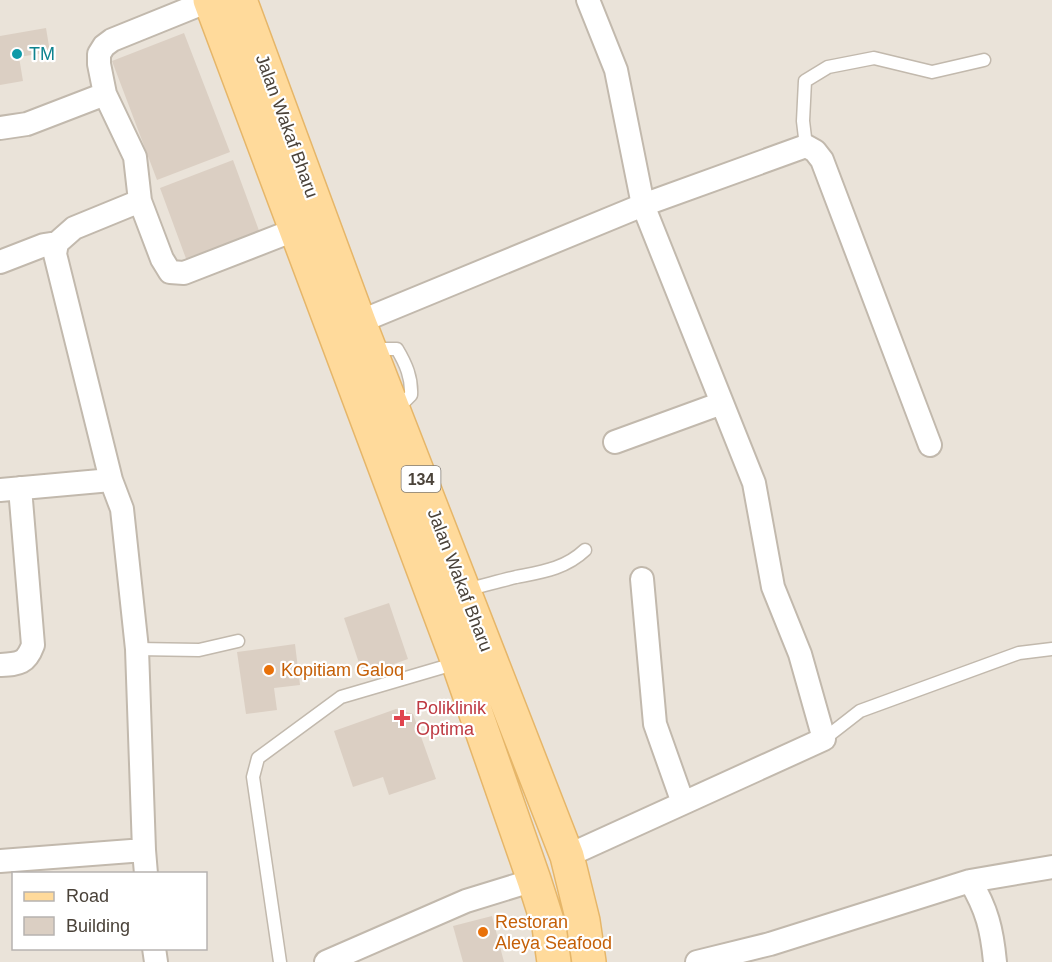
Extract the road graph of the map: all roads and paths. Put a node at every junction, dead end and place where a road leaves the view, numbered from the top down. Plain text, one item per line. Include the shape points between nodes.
1 (211, 0) edge
2 (240, 0) edge
3 (588, 0) edge
4 (984, 60) dead end
5 (105, 94) junction
6 (0, 128) edge
7 (806, 146) junction
8 (140, 201) junction
9 (643, 205) junction
10 (297, 230) junction
11 (57, 243) junction
12 (0, 262) edge
13 (365, 335) junction
14 (722, 403) junction
15 (615, 442) dead end
16 (930, 445) dead end
17 (111, 480) junction
18 (10, 489) edge
19 (585, 550) dead end
20 (642, 579) dead end
21 (464, 590) junction
22 (238, 641) dead end
23 (137, 649) junction
24 (1052, 649) edge
25 (458, 662) junction
26 (0, 665) edge
27 (824, 739) junction
28 (683, 803) junction
29 (144, 850) junction
30 (567, 856) junction
31 (0, 861) edge
32 (1052, 867) edge
33 (146, 872) edge
34 (534, 880) junction
35 (970, 881) junction
36 (772, 953) edge
37 (280, 962) edge
38 (326, 962) edge
39 (555, 962) edge
40 (589, 962) edge
41 (697, 962) edge
42 (995, 962) edge

1 - 5 street via 104,46 99,64
1 - 10 main road, Jalan Wakaf Bharu / 134
2 - 13 main road, Jalan Wakaf Bharu / 134
3 - 9 street via 616,70
4 - 7 lane via 932,72 874,58 828,67 805,81
5 - 6 street via 27,124
5 - 8 street via 135,157
7 - 9 street
7 - 16 street via 822,160
8 - 10 street via 170,272 184,273
8 - 11 street via 82,224
9 - 13 street
9 - 14 street
10 - 25 main road, Jalan Wakaf Bharu / 134
11 - 12 street
11 - 17 street via 56,264
13 - 21 main road, Jalan Wakaf Bharu / 134
14 - 15 street
14 - 27 street via 754,483 772,587 800,654
17 - 18 street
17 - 23 street via 122,509
18 - 26 street via 33,645 29,657 20,663
19 - 21 lane via 550,571
20 - 28 street via 655,723
21 - 30 main road, Jalan Wakaf Bharu / 134
22 - 23 lane via 199,650
23 - 29 street
24 - 27 lane via 1019,653 860,711
25 - 34 main road, Jalan Wakaf Bharu / 134
25 - 37 lane via 340,697 258,758 253,777
27 - 28 street
28 - 30 street
29 - 31 street
29 - 33 street
30 - 40 main road, Jalan Wakaf Bharu / 134
32 - 35 street
34 - 38 street via 466,901
34 - 39 main road, Jalan Wakaf Bharu / 134
35 - 36 street
35 - 42 street via 983,903 992,932
36 - 41 street

